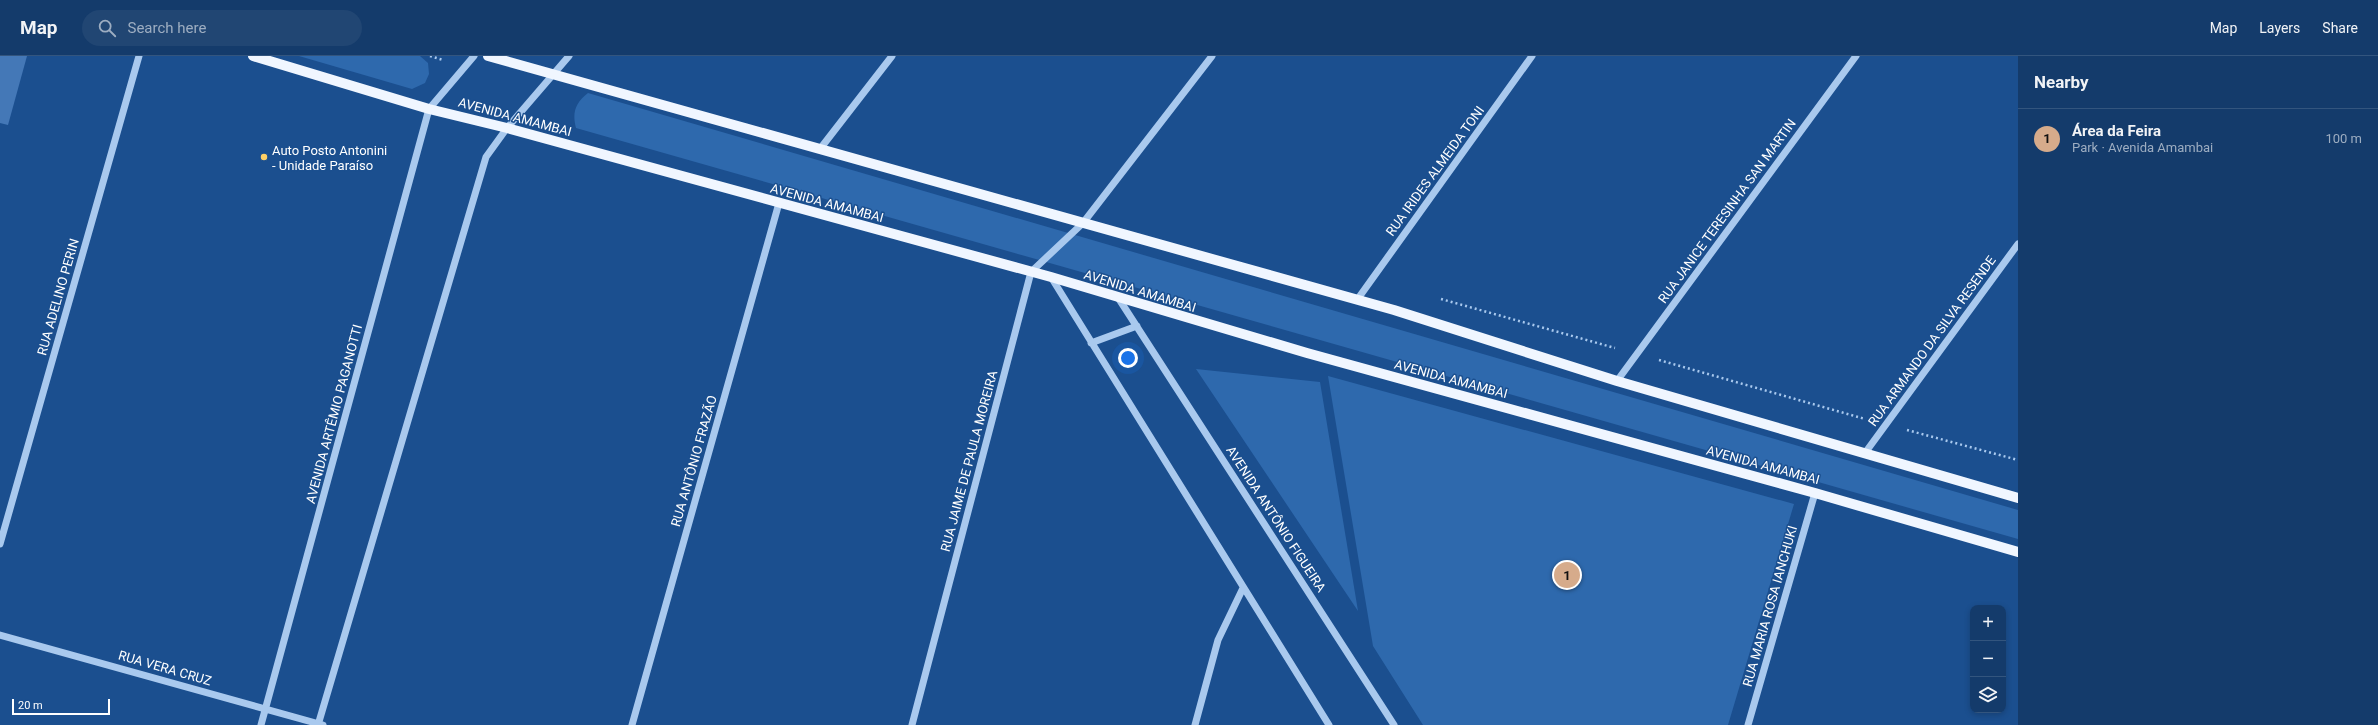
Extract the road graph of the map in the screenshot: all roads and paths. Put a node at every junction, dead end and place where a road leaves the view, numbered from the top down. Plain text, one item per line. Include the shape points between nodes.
1 (140, 56) edge
2 (253, 56) edge
3 (474, 56) edge
4 (488, 56) edge
5 (569, 56) edge
6 (892, 56) edge
7 (1212, 56) edge
8 (1532, 56) edge
9 (1856, 56) edge
10 (554, 74) junction
11 (429, 109) junction
12 (507, 128) junction
13 (820, 149) junction
14 (779, 203) junction
15 (1083, 223) junction
16 (2018, 244) edge
17 (1031, 272) junction
18 (1051, 277) junction
19 (1119, 298) junction
20 (1357, 300) junction
21 (1137, 326) junction
22 (1091, 343) junction
23 (1617, 381) junction
24 (1865, 453) junction
25 (1815, 493) junction
26 (2018, 498) edge
27 (0, 544) edge
28 (2018, 552) edge
29 (1243, 588) junction
30 (0, 635) edge
31 (266, 709) junction
32 (261, 725) edge
33 (320, 725) edge
34 (632, 725) edge
35 (912, 725) edge
36 (1195, 725) edge
37 (1329, 725) edge
38 (1394, 725) edge
39 (1748, 725) edge

1 - 27 street, RUA ADELINO PERIN
2 - 11 main road, AVENIDA AMAMBAI
3 - 11 street
4 - 10 main road
5 - 10 street
6 - 13 street
7 - 15 street
8 - 20 street, RUA IRIDES ALMEIDA TONI
9 - 23 street, RUA JANICE TERESINHA SAN MARTIN
10 - 12 street
10 - 13 main road
11 - 12 main road, AVENIDA AMAMBAI
11 - 31 street, AVENIDA ARTÊMIO PAGANOTTI
12 - 14 main road, AVENIDA AMAMBAI
12 - 33 street via 486,157
13 - 15 main road
14 - 17 main road, AVENIDA AMAMBAI
14 - 34 street, RUA ANTÔNIO FRAZÃO
15 - 17 street
15 - 20 main road
16 - 24 street, RUA ARMANDO DA SILVA RESENDE
17 - 18 main road, AVENIDA AMAMBAI
17 - 35 street, RUA JAIME DE PAULA MOREIRA
18 - 19 main road, AVENIDA AMAMBAI
18 - 22 street
19 - 21 street, AVENIDA ANTÔNIO FIGUEIRA
19 - 25 main road, AVENIDA AMAMBAI via 1307,353
20 - 23 main road
21 - 22 street
21 - 38 street, AVENIDA ANTÔNIO FIGUEIRA
22 - 29 street
23 - 24 main road
24 - 26 main road
25 - 28 main road, AVENIDA AMAMBAI
25 - 39 street, RUA MARIA ROSA IANCHUKI
29 - 36 street via 1218,640
29 - 37 street
30 - 31 street, RUA VERA CRUZ
31 - 32 street, AVENIDA ARTÊMIO PAGANOTTI
31 - 33 street, RUA VERA CRUZ

